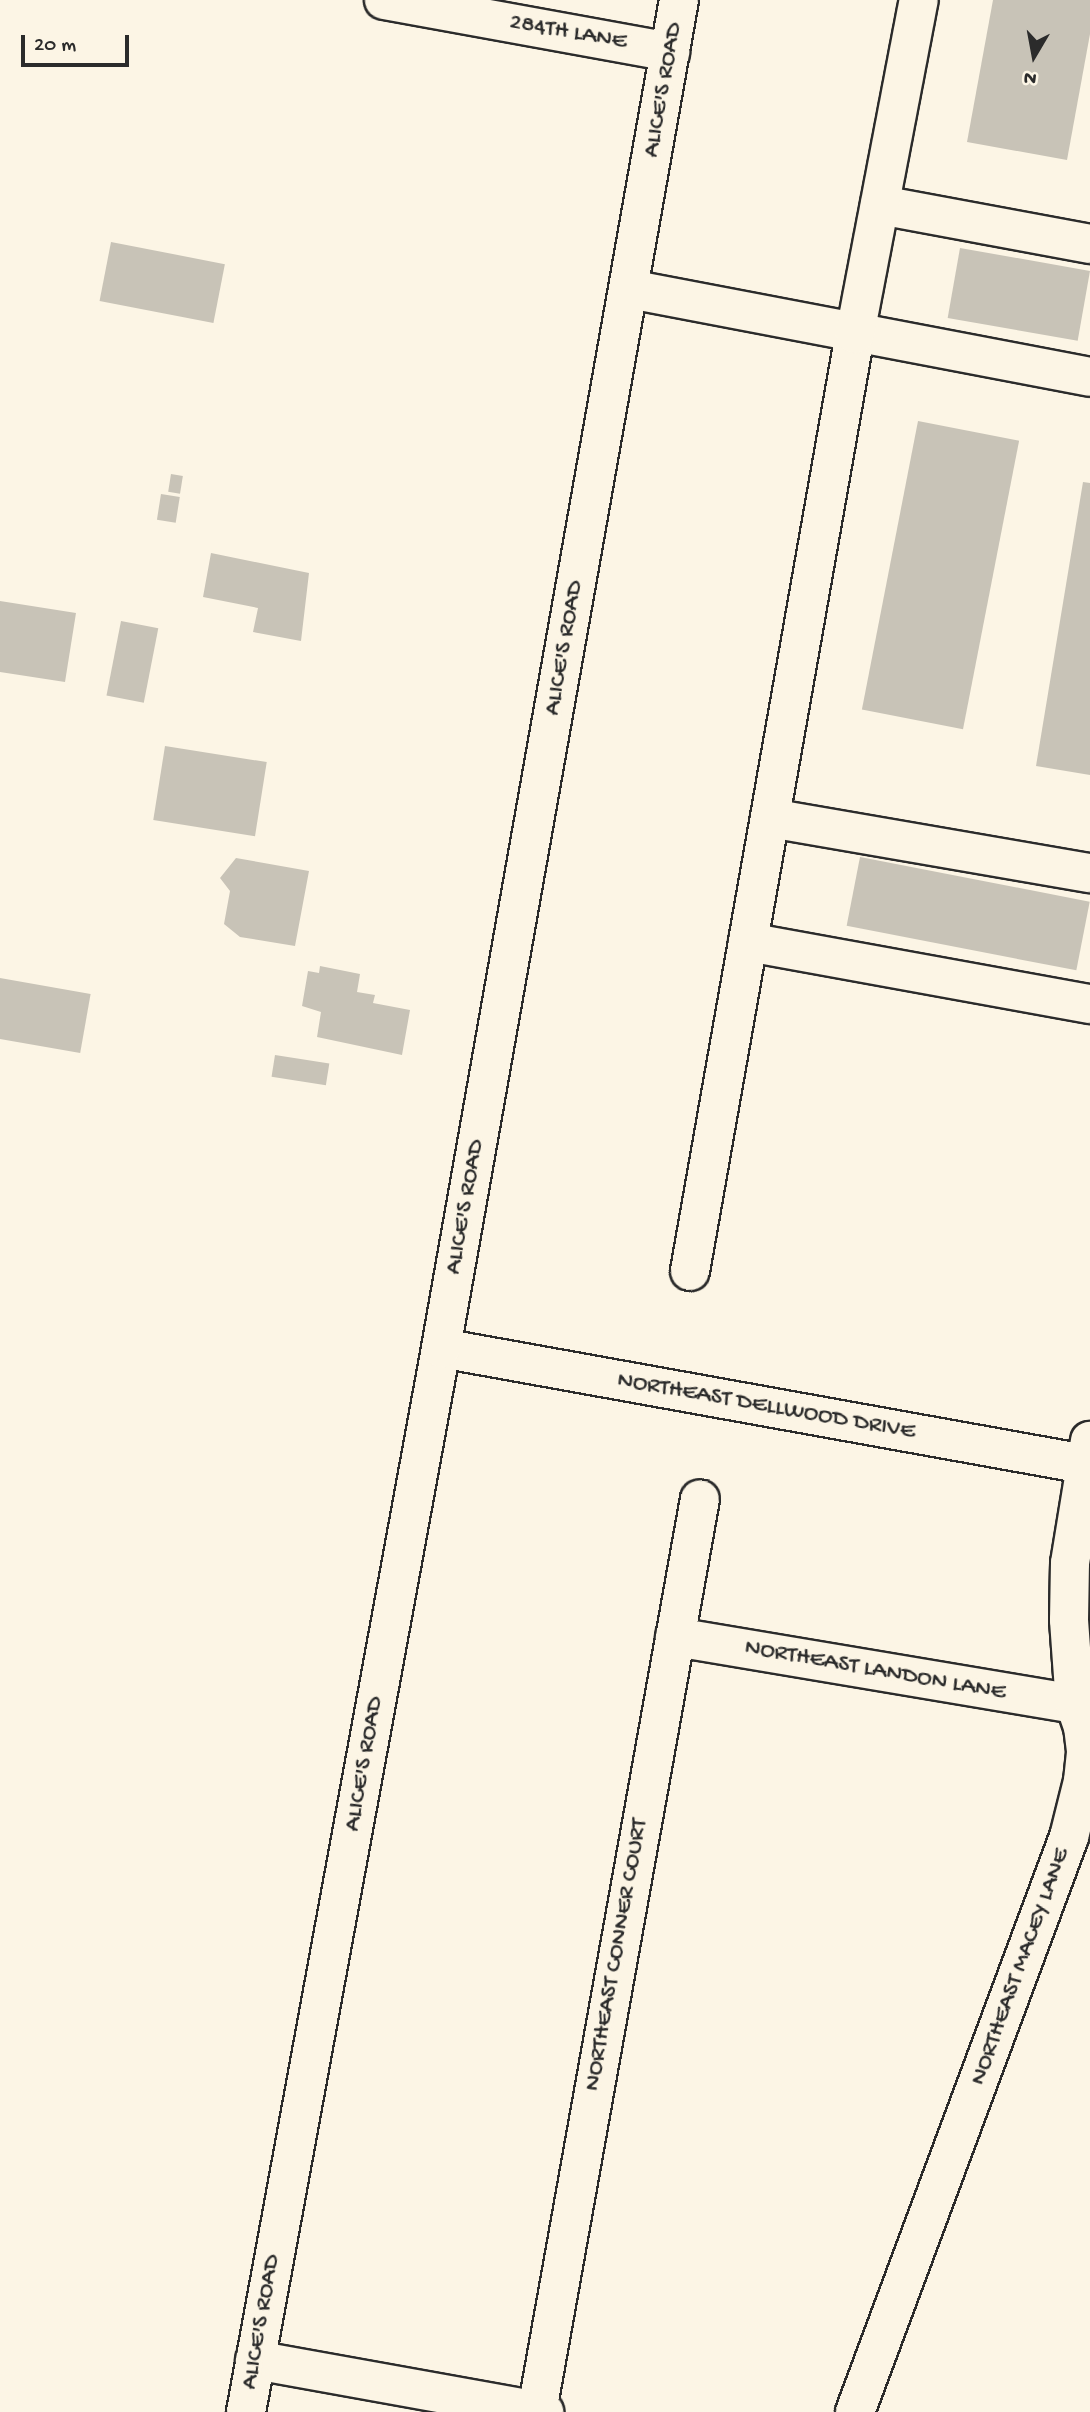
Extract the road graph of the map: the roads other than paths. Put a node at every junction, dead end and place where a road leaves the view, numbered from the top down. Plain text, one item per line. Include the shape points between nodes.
1 (384, 0) edge
2 (680, 0) edge
3 (919, 0) edge
4 (670, 52) junction
5 (880, 205) junction
6 (1090, 244) edge
7 (629, 289) junction
8 (855, 334) junction
9 (1090, 377) edge
10 (770, 818) junction
11 (1090, 873) edge
12 (748, 942) junction
13 (1090, 1004) edge
14 (690, 1271) dead end
15 (441, 1349) junction
16 (1089, 1456) edge
17 (700, 1499) dead end
18 (675, 1637) junction
19 (1074, 1704) junction
20 (255, 2360) junction
21 (460, 2405) edge
22 (540, 2411) edge
23 (246, 2412) edge
24 (856, 2412) edge

1 - 4 street, 284TH LANE
2 - 4 street, ALICE'S ROAD
3 - 5 street
4 - 7 street, ALICE'S ROAD
5 - 6 street
5 - 8 street
7 - 8 street
7 - 15 street, ALICE'S ROAD
8 - 9 street
8 - 10 street
10 - 11 street
10 - 12 street
12 - 13 street
12 - 14 street
15 - 16 street, NORTHEAST DELLWOOD DRIVE
15 - 20 street, ALICE'S ROAD
16 - 19 street, NORTHEAST MACEY LANE via 1070,1563
17 - 18 street, NORTHEAST CONNER COURT
18 - 19 street, NORTHEAST LANDON LANE
18 - 22 street, NORTHEAST CONNER COURT
19 - 24 street, NORTHEAST MACEY LANE via 1086,1751 1069,1837
20 - 21 street
20 - 23 street, ALICE'S ROAD
21 - 22 street

